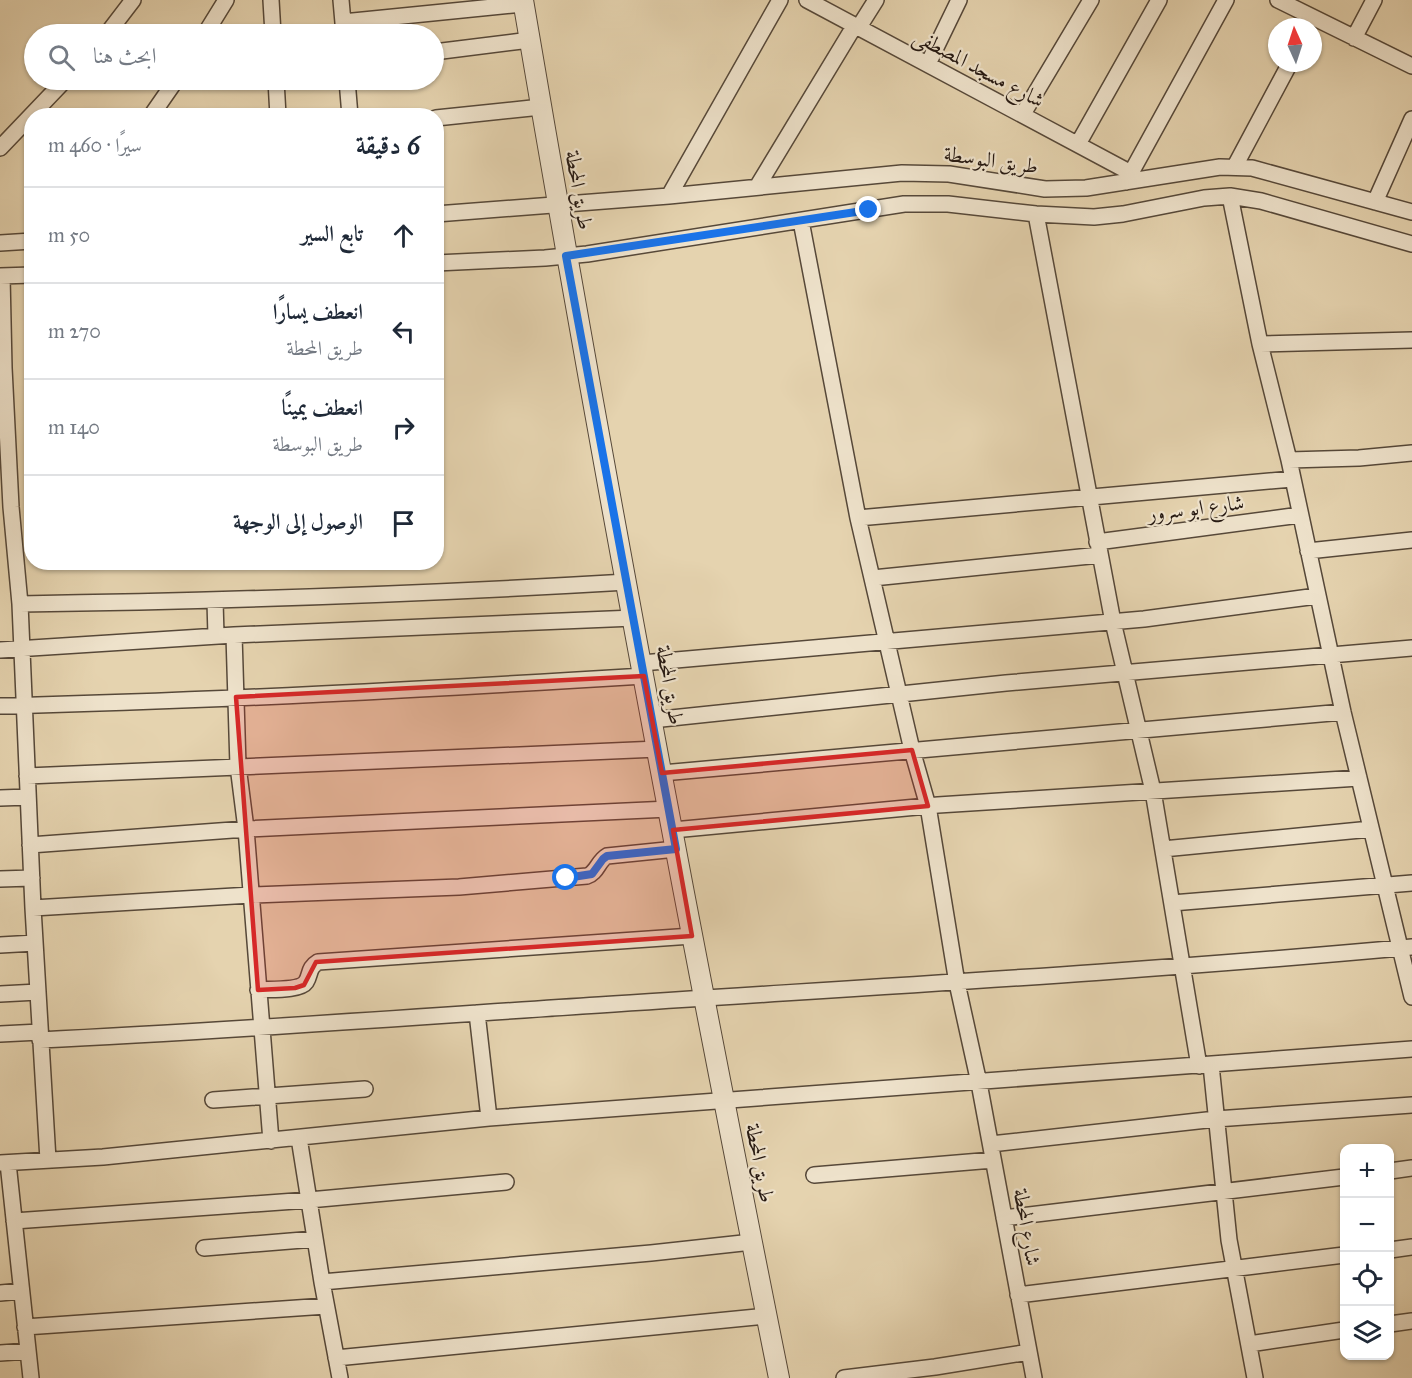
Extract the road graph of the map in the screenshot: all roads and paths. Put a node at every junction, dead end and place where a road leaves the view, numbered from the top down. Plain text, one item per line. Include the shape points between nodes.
1 (133, 0) edge
2 (226, 0) edge
3 (271, 0) edge
4 (341, 0) edge
5 (780, 0) edge
6 (876, 0) edge
7 (959, 0) edge
8 (1091, 0) edge
9 (1159, 0) edge
10 (1226, 0) edge
11 (1278, 0) edge
12 (1374, 0) edge
13 (523, 2) edge
14 (815, 2) edge
15 (1305, 18) edge
16 (115, 24) edge
17 (211, 24) edge
18 (272, 24) edge
19 (343, 24) edge
20 (371, 24) edge
21 (857, 26) junction
22 (1322, 27) edge
23 (1354, 38) junction
24 (530, 40) junction
25 (444, 50) edge
26 (928, 64) junction
27 (1412, 66) edge
28 (1285, 72) edge
29 (55, 90) edge
30 (169, 90) edge
31 (277, 90) edge
32 (348, 90) edge
33 (541, 107) junction
34 (38, 108) edge
35 (157, 108) edge
36 (278, 108) edge
37 (349, 108) edge
38 (1023, 114) junction
39 (444, 117) edge
40 (1412, 119) edge
41 (24, 123) edge
42 (1078, 144) junction
43 (0, 148) edge
44 (1235, 166) junction
45 (1129, 177) junction
46 (757, 188) junction
47 (669, 196) junction
48 (1230, 196) junction
49 (1375, 202) junction
50 (1412, 212) edge
51 (1036, 214) junction
52 (444, 215) edge
53 (801, 221) junction
54 (561, 230) junction
55 (24, 242) edge
56 (0, 243) edge
57 (1412, 244) edge
58 (444, 261) edge
59 (24, 275) edge
60 (1, 276) edge
61 (1412, 340) edge
62 (1260, 344) junction
63 (2, 368) edge
64 (3, 425) edge
65 (1412, 453) edge
66 (1289, 460) junction
67 (1292, 479) junction
68 (1088, 496) junction
69 (1300, 515) junction
70 (858, 518) junction
71 (1412, 540) edge
72 (1098, 548) junction
73 (1308, 551) junction
74 (16, 566) junction
75 (0, 567) edge
76 (873, 578) junction
77 (627, 582) junction
78 (1317, 596) junction
79 (215, 601) junction
80 (20, 604) junction
81 (634, 618) junction
82 (1113, 622) junction
83 (216, 636) junction
84 (234, 636) junction
85 (886, 641) junction
86 (22, 648) junction
87 (1412, 648) edge
88 (0, 650) edge
89 (1330, 654) junction
90 (643, 669) junction
91 (1124, 672) junction
92 (901, 694) junction
93 (236, 697) junction
94 (0, 706) edge
95 (24, 706) junction
96 (1343, 712) junction
97 (652, 720) junction
98 (1138, 730) junction
99 (658, 749) junction
100 (912, 750) junction
101 (238, 766) junction
102 (662, 773) junction
103 (27, 776) junction
104 (1359, 778) junction
105 (1153, 791) junction
106 (28, 797) junction
107 (0, 798) edge
108 (928, 806) junction
109 (669, 809) junction
110 (246, 829) junction
111 (1371, 829) junction
112 (674, 839) junction
113 (30, 845) junction
114 (1163, 849) junction
115 (32, 878) junction
116 (0, 879) edge
117 (1412, 883) edge
118 (1384, 886) junction
119 (251, 895) junction
120 (1172, 903) junction
121 (33, 908) junction
122 (692, 936) junction
123 (35, 943) junction
124 (0, 945) edge
125 (1406, 947) edge
126 (1184, 967) junction
127 (957, 983) junction
128 (258, 990) junction
129 (38, 992) junction
130 (0, 994) edge
131 (1412, 997) edge
132 (703, 999) junction
133 (477, 1013) junction
134 (261, 1029) junction
135 (0, 1034) edge
136 (40, 1036) junction
137 (1412, 1049) edge
138 (1205, 1066) junction
139 (979, 1083) junction
140 (365, 1089) dead end
141 (267, 1096) junction
142 (213, 1100) dead end
143 (724, 1102) junction
144 (1412, 1105) edge
145 (489, 1118) junction
146 (1216, 1119) junction
147 (299, 1138) junction
148 (270, 1141) junction
149 (992, 1152) junction
150 (48, 1160) junction
151 (4, 1163) edge
152 (1412, 1168) edge
153 (1394, 1170) edge
154 (814, 1175) dead end
155 (1340, 1177) edge
156 (506, 1182) dead end
157 (1224, 1192) junction
158 (309, 1200) junction
159 (1004, 1218) junction
160 (14, 1221) junction
161 (315, 1239) junction
162 (752, 1242) junction
163 (1412, 1247) edge
164 (204, 1248) dead end
165 (1394, 1249) edge
166 (1340, 1255) edge
167 (1234, 1268) junction
168 (321, 1282) junction
169 (21, 1291) junction
170 (0, 1293) edge
171 (1018, 1295) junction
172 (326, 1306) junction
173 (766, 1316) junction
174 (1412, 1321) edge
175 (1394, 1323) edge
176 (25, 1326) junction
177 (1340, 1331) edge
178 (1249, 1344) junction
179 (28, 1351) junction
180 (1029, 1352) junction
181 (0, 1353) edge
182 (336, 1358) junction
183 (31, 1378) edge
184 (340, 1378) edge
185 (779, 1378) edge
186 (844, 1378) edge
187 (1034, 1378) edge
188 (1255, 1378) edge

1 - 16 street
2 - 17 street
3 - 18 street
4 - 19 street
5 - 47 street
6 - 21 street
7 - 26 street
8 - 38 street
9 - 42 street
10 - 45 street
11 - 15 street
12 - 23 street
13 - 20 street
13 - 24 street, طريق المحطة
14 - 21 street, شارع مسجد المصطفى
21 - 26 street, شارع مسجد المصطفى
21 - 46 street
22 - 23 street
23 - 27 street
24 - 25 street
24 - 33 street, طريق المحطة
26 - 38 street, شارع مسجد المصطفى
28 - 44 street
29 - 34 street
30 - 35 street
31 - 36 street
32 - 37 street
33 - 39 street
33 - 54 street, طريق المحطة
38 - 42 street, شارع مسجد المصطفى
40 - 49 street
41 - 43 street
42 - 45 street, شارع مسجد المصطفى
44 - 45 street, طريق البوسطة
44 - 49 street, طريق البوسطة
45 - 46 street, طريق البوسطة via 1086,188 1045,189 950,174 902,173
46 - 47 street, طريق البوسطة
47 - 54 street, طريق البوسطة
48 - 51 street via 1094,217
48 - 57 street via 1261,201
48 - 62 street
49 - 50 street, طريق البوسطة
51 - 53 street via 926,202
51 - 68 street
52 - 54 street
53 - 54 street
53 - 70 street, شارع المحطة
54 - 58 street
54 - 77 street, طريق المحطة
55 - 56 street
59 - 60 street
60 - 63 street
61 - 62 street
62 - 66 street
63 - 64 street
64 - 74 street
65 - 66 street
66 - 67 street
67 - 68 street
67 - 69 street
68 - 70 street
68 - 72 street
69 - 72 street, شارع ابو سرور
69 - 73 street
70 - 76 street, شارع المحطة
71 - 73 street
72 - 76 street, شارع ابو سرور
72 - 82 street
73 - 78 street
74 - 75 street
74 - 80 street
76 - 85 street, شارع المحطة
77 - 79 street
77 - 81 street, طريق المحطة
78 - 82 street
78 - 89 street
79 - 80 street
79 - 83 street
80 - 86 street
81 - 84 street
81 - 90 street, طريق المحطة
82 - 85 street
82 - 91 street
83 - 84 street
83 - 86 street
84 - 93 street
85 - 90 street
85 - 92 street, شارع المحطة
86 - 88 street
86 - 95 street
87 - 89 street
89 - 91 street
89 - 96 street
90 - 93 street via 388,692
90 - 97 street, طريق المحطة
91 - 92 street
91 - 98 street
92 - 97 street
92 - 100 street, شارع المحطة
93 - 95 street
93 - 101 street
94 - 95 street
95 - 103 street
96 - 98 street
96 - 104 street
97 - 99 street, طريق المحطة
98 - 100 street
98 - 105 street
99 - 101 street
99 - 102 street, طريق المحطة
100 - 102 street
100 - 108 street, شارع المحطة
101 - 103 street
101 - 110 street
102 - 109 street, طريق المحطة
103 - 106 street
104 - 105 street
104 - 111 street
105 - 108 street
105 - 114 street
106 - 107 street
106 - 113 street
108 - 112 street
108 - 127 street, شارع المحطة
109 - 110 street
109 - 112 street, طريق المحطة
110 - 113 street
110 - 119 street
111 - 114 street
111 - 118 street
112 - 119 street via 607,856 587,876 459,887
112 - 122 street, طريق المحطة
113 - 115 street
114 - 120 street
115 - 116 street
115 - 121 street
117 - 118 street
118 - 120 street
118 - 125 street
119 - 121 street
119 - 128 street
120 - 126 street
121 - 123 street
122 - 128 street via 318,962 300,987
122 - 132 street, طريق المحطة
123 - 124 street
123 - 129 street
125 - 126 street
125 - 131 street
126 - 127 street
126 - 138 street
127 - 132 street
127 - 139 street, شارع المحطة
128 - 134 street
129 - 130 street
129 - 136 street
132 - 133 street
132 - 143 street, طريق المحطة
133 - 134 street
133 - 145 street
134 - 136 street
134 - 141 street
135 - 136 street
136 - 150 street
137 - 138 street
138 - 139 street
138 - 146 street
139 - 143 street
139 - 149 street, شارع المحطة
140 - 141 street
141 - 142 street
141 - 148 street
143 - 145 street
143 - 162 street, طريق المحطة
144 - 146 street
145 - 147 street
146 - 149 street
146 - 157 street
147 - 148 street
147 - 158 street
148 - 150 street
149 - 154 street
149 - 159 street, شارع المحطة
150 - 151 street
151 - 160 street
152 - 153 street
155 - 157 street
156 - 158 street
157 - 159 street
157 - 167 street
158 - 160 street
158 - 161 street
159 - 171 street, شارع المحطة
160 - 169 street
161 - 164 street
161 - 168 street
162 - 168 street
162 - 173 street, طريق المحطة
163 - 165 street
166 - 167 street
167 - 171 street
167 - 178 street
168 - 172 street
169 - 170 street
169 - 176 street
171 - 180 street, شارع المحطة
172 - 176 street
172 - 182 street
173 - 182 street
173 - 185 street, طريق المحطة
174 - 175 street
176 - 179 street
177 - 178 street
178 - 188 street
179 - 181 street
179 - 183 street
180 - 186 street
180 - 187 street, شارع المحطة
182 - 184 street

